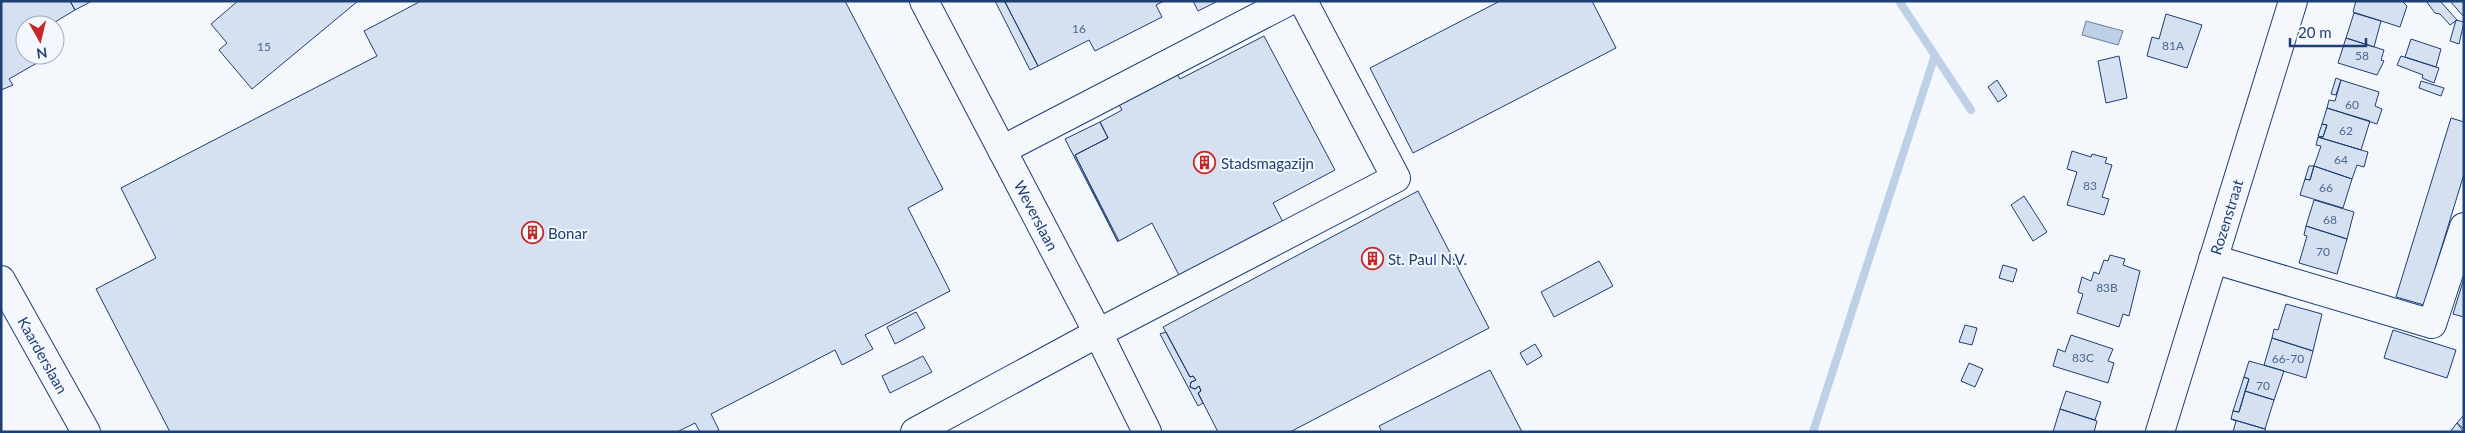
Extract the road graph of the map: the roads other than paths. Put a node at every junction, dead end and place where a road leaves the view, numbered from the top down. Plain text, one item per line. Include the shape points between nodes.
1 (924, 1) edge
2 (1289, 1) edge
3 (1303, 1) edge
4 (2293, 1) edge
5 (1002, 150) junction
6 (2464, 227) edge
7 (2213, 259) junction
8 (1, 280) edge
9 (1098, 333) junction
10 (86, 432) edge
11 (915, 432) edge
12 (1147, 432) edge
13 (2160, 432) edge

1 - 5 street, Weverslaan
2 - 5 street
3 - 9 street via 1396,178
4 - 7 street, Rozenstraat
5 - 9 street, Weverslaan
6 - 7 street via 2432,324
7 - 13 street, Rozenstraat
8 - 10 street, Kaarderslaan
9 - 11 street
9 - 12 street, Weverslaan

